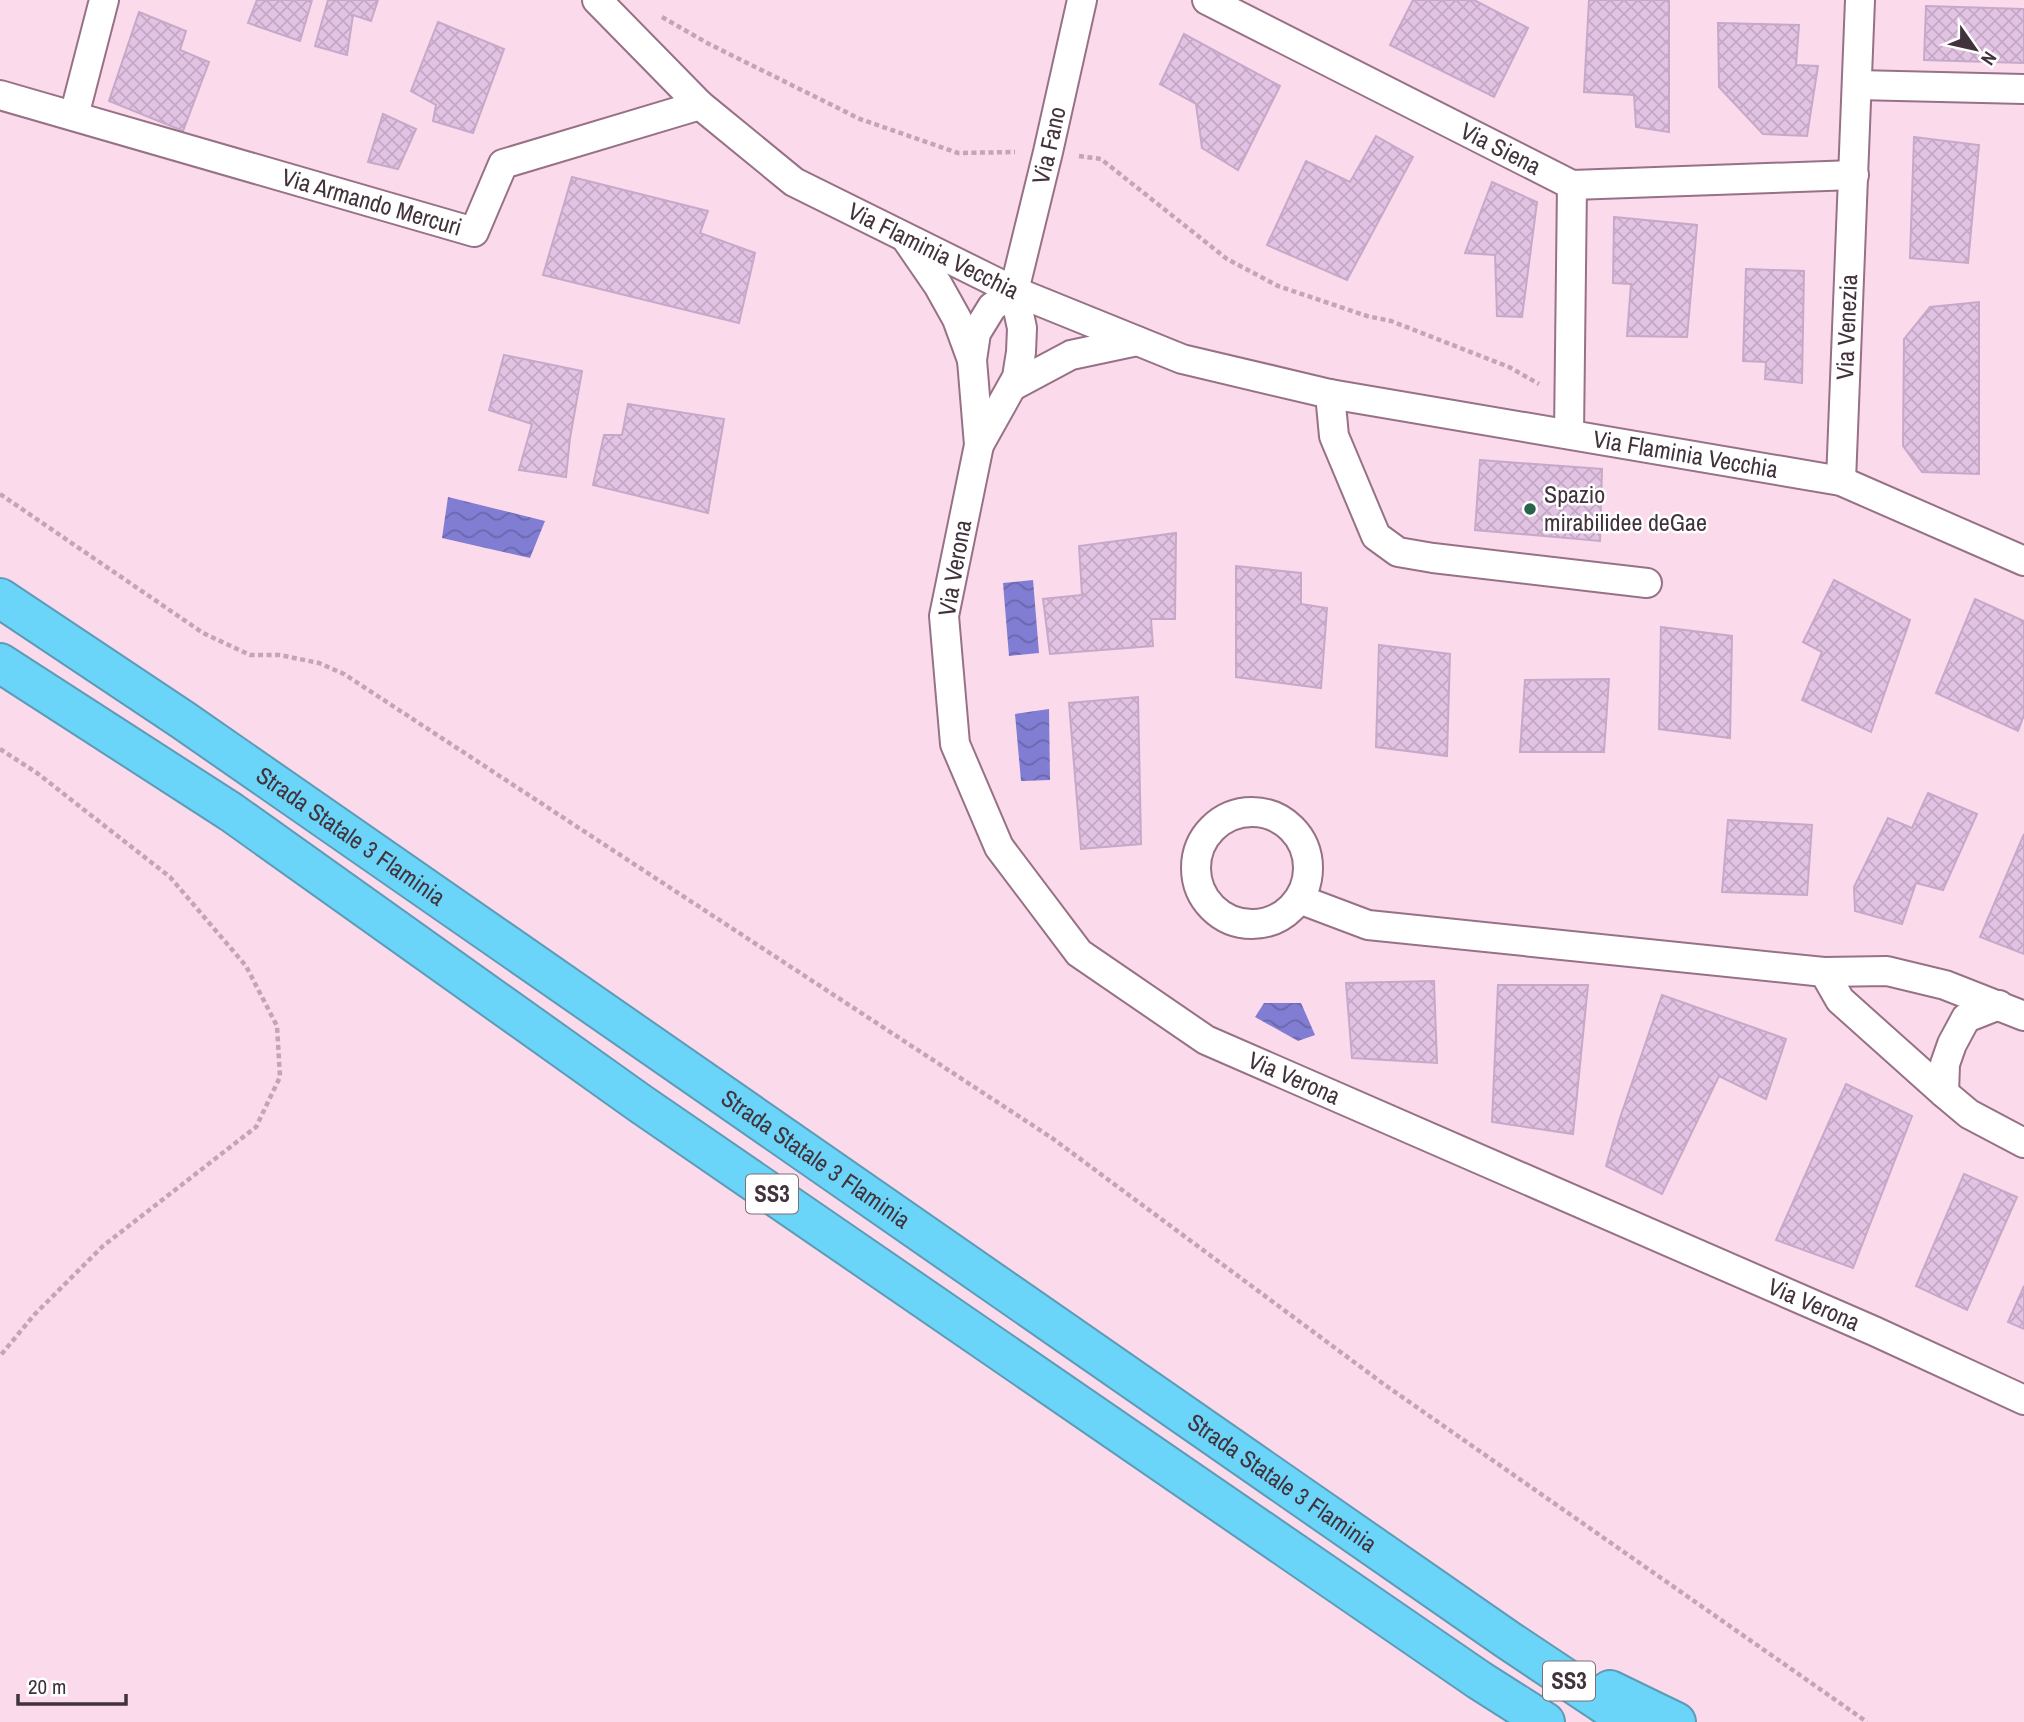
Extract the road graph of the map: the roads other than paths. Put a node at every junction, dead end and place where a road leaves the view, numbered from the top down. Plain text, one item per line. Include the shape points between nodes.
1 (104, 0) edge
2 (597, 0) edge
3 (1082, 0) edge
4 (1207, 0) edge
5 (1860, 0) edge
6 (1857, 85) junction
7 (2024, 89) edge
8 (0, 95) edge
9 (700, 105) junction
10 (74, 116) junction
11 (1854, 174) junction
12 (1572, 185) junction
13 (906, 237) junction
14 (1014, 291) junction
15 (1137, 341) junction
16 (972, 360) junction
17 (1013, 386) junction
18 (1330, 394) junction
19 (1569, 424) junction
20 (979, 445) junction
21 (1841, 481) junction
22 (2024, 561) edge
23 (1647, 583) dead end
24 (0, 598) edge
25 (0, 663) edge
26 (1299, 899) junction
27 (1824, 972) junction
28 (2011, 1010) edge
29 (1944, 1093) junction
30 (2024, 1143) edge
31 (2024, 1401) edge
32 (1508, 1640) junction
33 (1479, 1680) junction
34 (1533, 1722) edge
35 (1545, 1722) edge
36 (1631, 1722) edge
37 (1676, 1722) edge

1 - 10 street
2 - 9 street, Via Flaminia Vecchia
3 - 14 street, Via Fano
4 - 12 street, Via Siena
5 - 6 street, Via Venezia
6 - 7 street
6 - 11 street, Via Venezia
8 - 10 street, Via Armando Mercuri
9 - 10 street, Via Armando Mercuri via 503,163 474,232
9 - 13 street, Via Flaminia Vecchia via 794,182
11 - 12 street
11 - 21 street, Via Venezia
12 - 19 street, Via Siena
13 - 14 street, Via Flaminia Vecchia
13 - 16 street, Via Verona via 939,285
14 - 15 street, Via Flaminia Vecchia
14 - 16 street, Via Verona via 992,307 976,333
14 - 17 street, Via Verona via 1022,328
15 - 17 street via 1071,355
15 - 18 street, Via Flaminia Vecchia via 1182,359
16 - 20 street, Via Verona
17 - 20 street, Via Verona
18 - 19 street, Via Flaminia Vecchia
18 - 23 street via 1334,436 1376,536 1398,552
19 - 21 street, Via Flaminia Vecchia
20 - 31 street, Via Verona via 944,616 955,744 999,847 1079,953 1206,1040
21 - 22 street, Via Flaminia Vecchia
24 - 32 highway, Strada Statale 3 Flaminia / SS3 via 183,720
25 - 33 highway, Strada Statale 3 Flaminia / SS3 via 231,812 641,1104
26 - 26 street via 1309,863 1293,829 1260,812 1224,819 1209,831 1200,847 1198,883 1219,913 1235,922 1271,921
26 - 27 street via 1368,925
27 - 28 street via 1887,971 1945,985
27 - 29 street via 1840,1000
28 - 29 street via 1966,1018 1945,1064
29 - 30 street via 1969,1114
32 - 36 highway, Strada Statale 3 Flaminia / SS3
32 - 37 highway
33 - 34 highway
33 - 35 highway, Strada Statale 3 Flaminia / SS3

